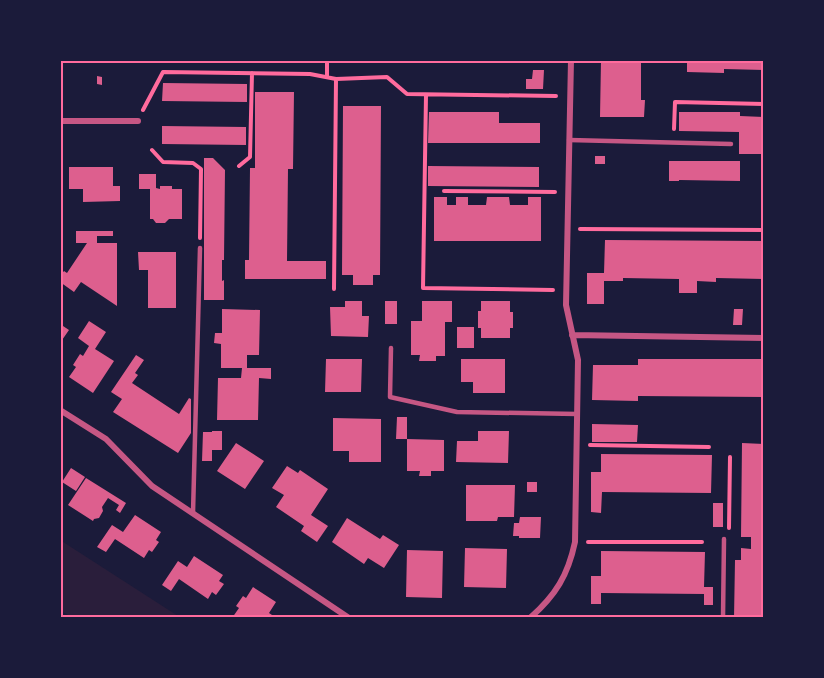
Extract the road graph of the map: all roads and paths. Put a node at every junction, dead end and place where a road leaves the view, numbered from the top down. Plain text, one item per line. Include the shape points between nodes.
1 (327, 60) edge
2 (571, 60) edge
3 (252, 73) junction
4 (327, 77) junction
5 (336, 79) junction
6 (426, 95) junction
7 (570, 96) junction
8 (764, 104) edge
9 (60, 121) edge
10 (138, 121) joint
11 (569, 140) junction
12 (674, 142) junction
13 (731, 144) dead end
14 (153, 150) dead end
15 (239, 166) dead end
16 (444, 191) dead end
17 (568, 192) junction
18 (568, 230) junction
19 (764, 230) edge
20 (200, 248) joint
21 (334, 289) dead end
22 (567, 290) junction
23 (572, 335) junction
24 (764, 338) edge
25 (391, 348) dead end
26 (60, 410) edge
27 (577, 414) junction
28 (576, 445) junction
29 (709, 447) dead end
30 (730, 457) dead end
31 (193, 513) junction
32 (724, 539) joint
33 (575, 542) junction
34 (702, 542) dead end
35 (349, 618) edge
36 (530, 618) edge
37 (723, 618) edge

1 - 4 path
2 - 7 street
3 - 4 path
3 - 10 path via 164,72
3 - 15 path via 250,157
4 - 5 path
5 - 6 path via 387,77 407,94
5 - 21 path
6 - 7 path
6 - 22 path via 423,288
7 - 11 street
8 - 12 path via 675,102
9 - 10 street
11 - 12 lane
11 - 17 street
12 - 13 lane
14 - 20 path via 163,162 193,163 201,169
16 - 17 path
17 - 18 street
18 - 19 path
18 - 22 street
20 - 31 lane
22 - 23 street
23 - 24 street
23 - 27 street via 578,360
25 - 27 lane via 390,398 457,411
26 - 31 street via 106,439 152,486
27 - 28 street
28 - 29 path
28 - 33 street
30 - 32 path via 729,538
31 - 35 street
32 - 37 lane
33 - 34 path
33 - 36 street via 559,586

